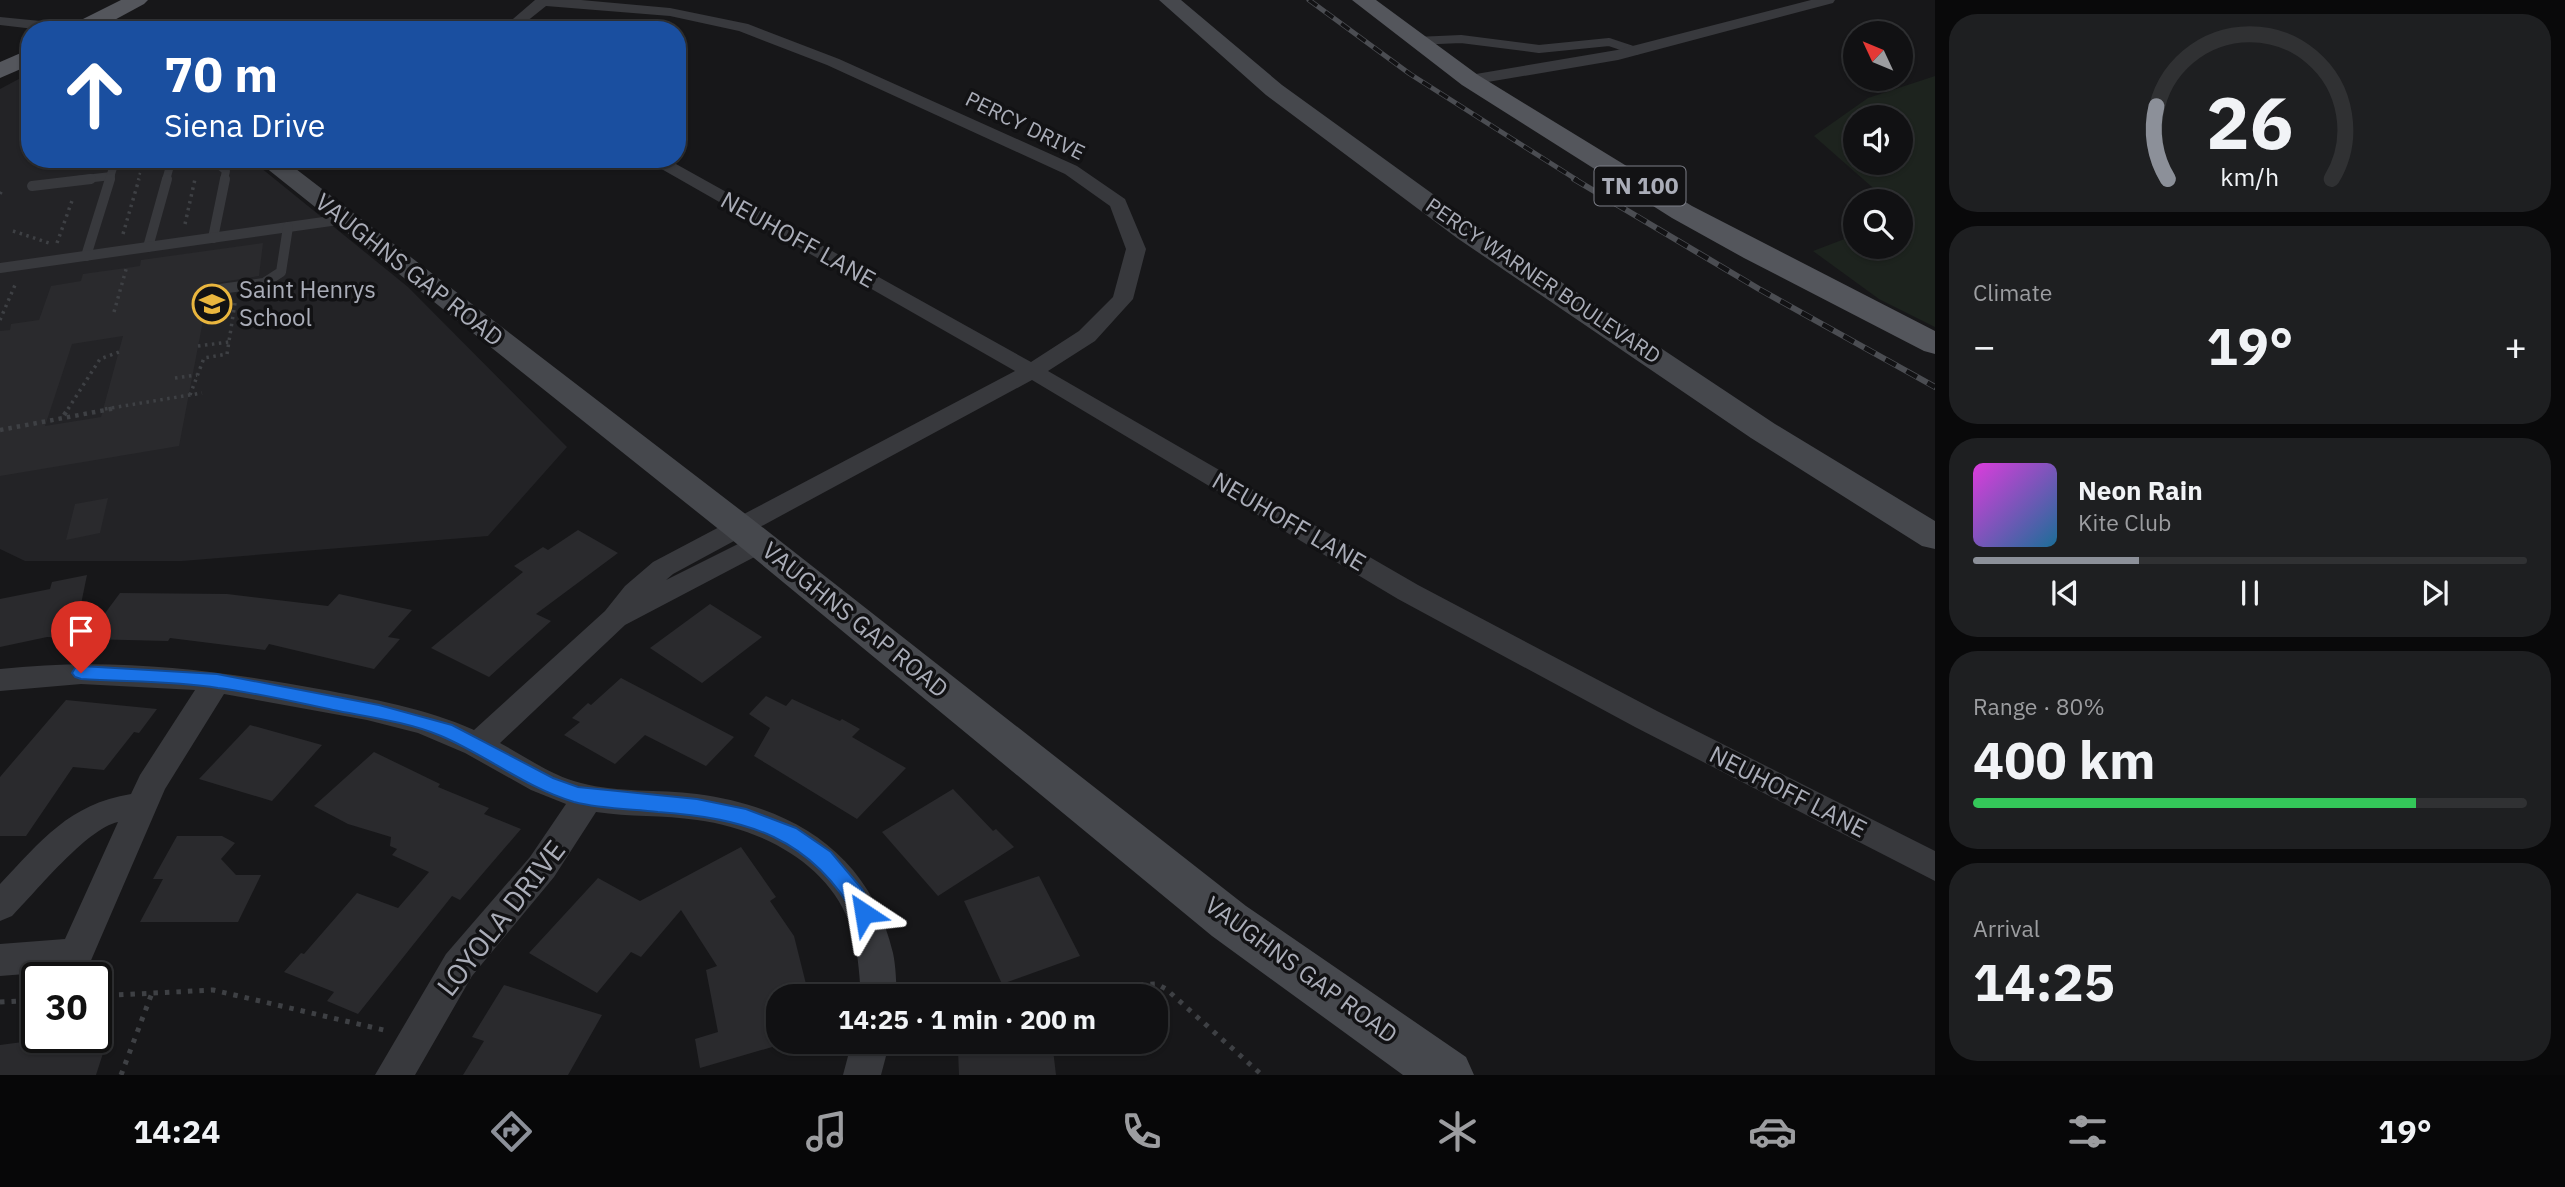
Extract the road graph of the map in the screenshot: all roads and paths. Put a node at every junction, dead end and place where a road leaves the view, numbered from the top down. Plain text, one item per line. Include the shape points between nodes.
1 (137, 0) edge
2 (1169, 0) edge
3 (1363, 0) edge
4 (1828, 0) edge
5 (543, 1) edge
6 (0, 21) edge
7 (96, 21) edge
8 (519, 21) edge
9 (21, 23) edge
10 (1416, 41) junction
11 (1636, 51) junction
12 (21, 60) edge
13 (0, 71) edge
14 (1470, 80) junction
15 (113, 168) edge
16 (142, 168) edge
17 (170, 168) edge
18 (221, 168) edge
19 (279, 168) edge
20 (669, 168) edge
21 (111, 176) junction
22 (195, 178) dead end
23 (80, 180) junction
24 (32, 186) dead end
25 (345, 219) junction
26 (288, 227) junction
27 (13, 231) dead end
28 (213, 238) junction
29 (180, 242) junction
30 (148, 247) junction
31 (117, 251) junction
32 (86, 256) junction
33 (130, 256) dead end
34 (0, 268) edge
35 (7, 286) dead end
36 (223, 289) joint
37 (114, 312) dead end
38 (0, 320) edge
39 (229, 342) junction
40 (1935, 344) edge
41 (198, 346) dead end
42 (119, 352) dead end
43 (1032, 371) junction
44 (197, 375) junction
45 (175, 378) dead end
46 (202, 393) dead end
47 (190, 395) junction
48 (64, 416) junction
49 (0, 430) edge
50 (749, 535) junction
51 (1935, 537) edge
52 (0, 680) edge
53 (217, 681) junction
54 (477, 746) junction
55 (588, 797) junction
56 (141, 806) junction
57 (1935, 867) edge
58 (0, 906) edge
59 (0, 960) edge
60 (878, 984) edge
61 (1168, 991) edge
62 (152, 993) junction
63 (112, 995) edge
64 (21, 1001) edge
65 (0, 1002) edge
66 (415, 1038) junction
67 (868, 1054) edge
68 (121, 1075) edge
69 (394, 1075) edge
70 (862, 1075) edge
71 (1262, 1075) edge
72 (1447, 1075) edge

1 - 7 main road
2 - 51 street, PERCY WARNER BOULEVARD via 1274,90 1467,232 1763,431
3 - 10 main road, TN 100
4 - 11 street
5 - 8 street
5 - 43 street, PERCY DRIVE via 670,12 743,27 833,62 1070,170 1118,203 1136,249 1123,299 1087,336
6 - 9 street
10 - 11 lane via 1461,39 1539,49 1609,42
10 - 14 main road, TN 100
11 - 14 street
12 - 13 main road
14 - 40 main road, TN 100 via 1682,212
15 - 21 lane
16 - 31 path
17 - 30 lane
18 - 28 lane via 226,172
19 - 25 street, VAUGHNS GAP ROAD
20 - 43 street, NEUHOFF LANE
21 - 23 lane
21 - 32 lane
22 - 29 path
23 - 24 lane
23 - 27 path via 56,246
25 - 26 lane
25 - 50 street, VAUGHNS GAP ROAD
26 - 28 lane
26 - 36 lane via 281,272 264,283
28 - 29 lane
29 - 30 lane
30 - 31 lane
31 - 32 lane
32 - 34 lane
33 - 37 path
35 - 38 path via 15,285
36 - 39 path via 236,300
39 - 41 path
39 - 44 path via 227,354 204,358
42 - 48 path via 100,359
43 - 50 street, PERCY DRIVE
43 - 57 street, NEUHOFF LANE via 1408,592
44 - 45 path
44 - 47 path
46 - 47 path
47 - 48 path
48 - 49 path
50 - 54 street, PERCY DRIVE via 615,618
50 - 72 street, VAUGHNS GAP ROAD via 1229,921
52 - 53 street via 103,673
53 - 54 street via 418,721
53 - 56 street via 166,758
54 - 55 street via 547,783
55 - 60 street via 725,811 768,824 806,844 841,877 864,913
55 - 66 street, LOYOLA DRIVE via 542,867 459,965
56 - 58 street via 95,817
56 - 59 street via 76,954
61 - 71 path
62 - 63 path
62 - 66 path via 213,990
62 - 68 path
64 - 65 path
66 - 69 street, LOYOLA DRIVE
67 - 70 street

